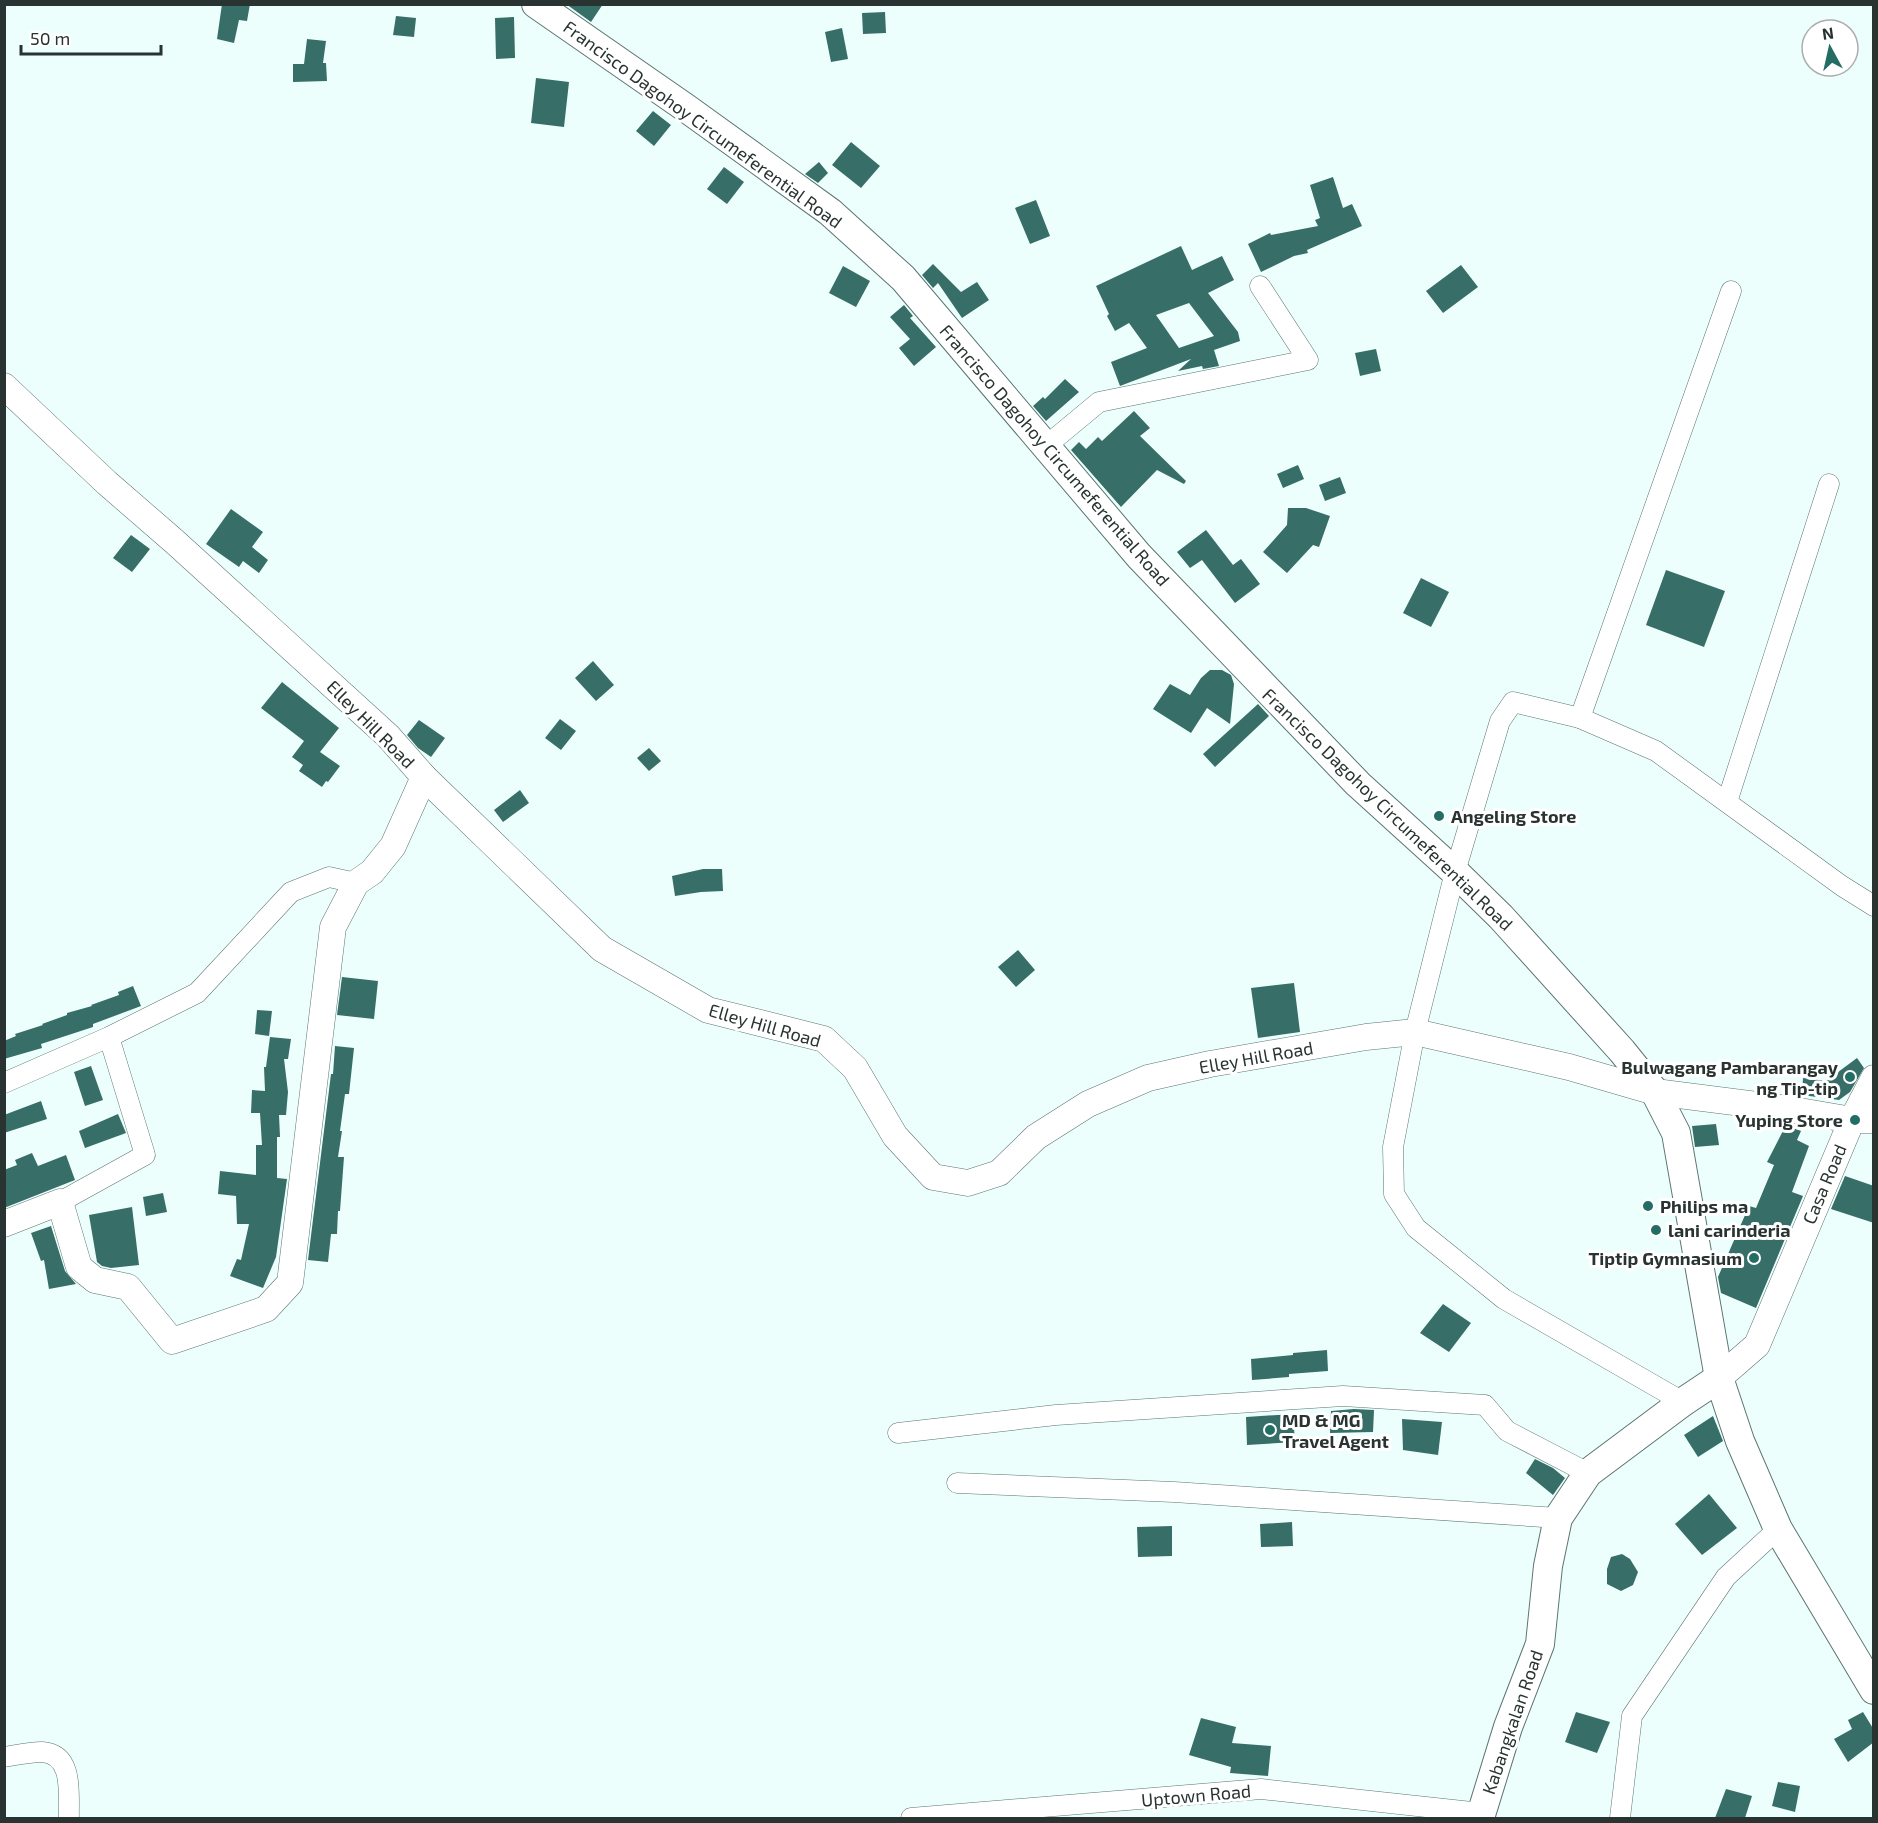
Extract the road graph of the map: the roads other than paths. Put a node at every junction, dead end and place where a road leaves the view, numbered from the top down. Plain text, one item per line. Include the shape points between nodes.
1 (536, 4) edge
2 (1260, 286) dead end
3 (1731, 291) dead end
4 (4, 386) edge
5 (1046, 447) junction
6 (1829, 484) dead end
7 (1580, 718) junction
8 (424, 777) junction
9 (1727, 802) junction
10 (1455, 872) junction
11 (356, 883) junction
12 (1874, 906) edge
13 (1415, 1032) junction
14 (109, 1037) junction
15 (1874, 1078) edge
16 (4, 1083) edge
17 (1655, 1092) junction
18 (1863, 1120) edge
19 (60, 1202) junction
20 (4, 1224) edge
21 (1719, 1378) junction
22 (1683, 1402) junction
23 (898, 1432) dead end
24 (1588, 1473) junction
25 (957, 1483) dead end
26 (1558, 1518) junction
27 (1778, 1529) junction
28 (1874, 1690) edge
29 (4, 1757) edge
30 (1480, 1816) edge
31 (69, 1818) edge
32 (911, 1818) edge
33 (1620, 1818) edge

1 - 5 main road, Francisco Dagohoy Circumeferential Road via 830,212 903,278
2 - 5 street via 1308,360 1099,402
3 - 7 street
4 - 8 street, Elley Hill Road via 388,735
5 - 10 main road, Francisco Dagohoy Circumeferential Road via 1139,556 1263,687 1358,784
6 - 9 street
7 - 9 street via 1656,751
7 - 10 street via 1513,702 1500,721
8 - 11 street via 393,846 372,872
8 - 13 street, Elley Hill Road via 602,950 708,1011 824,1039 855,1068 895,1136 933,1177 968,1183 999,1173 1036,1137 1079,1110 1148,1078 1366,1037
9 - 12 street
10 - 13 street
10 - 17 main road, Francisco Dagohoy Circumeferential Road via 1508,925
11 - 14 street via 329,877 291,892 197,993
11 - 19 street via 333,927 290,1283 266,1309 172,1341 128,1287 95,1280 79,1267
13 - 17 street, Elley Hill Road via 1569,1067
13 - 22 street via 1394,1147 1394,1194 1416,1228 1504,1299
14 - 16 street
14 - 19 street via 145,1155
15 - 18 street, Casa Road
17 - 18 street, Elley Hill Road
17 - 21 main road, Francisco Dagohoy Circumeferential Road via 1676,1133
18 - 21 street, Casa Road via 1757,1345
19 - 20 street
21 - 22 main road, Kabangkalan Road
21 - 27 main road, Francisco Dagohoy Circumeferential Road via 1740,1441
22 - 24 main road, Kabangkalan Road
23 - 24 street via 1056,1415 1343,1396 1485,1405 1507,1431
24 - 26 main road, Kabangkalan Road
25 - 26 street via 1174,1492
26 - 30 main road, Kabangkalan Road via 1548,1566 1540,1644
27 - 28 main road, Francisco Dagohoy Circumeferential Road
27 - 33 street via 1726,1578 1632,1716
29 - 31 street via 44,1752 59,1759 67,1771
30 - 32 street, Uptown Road via 1261,1790

